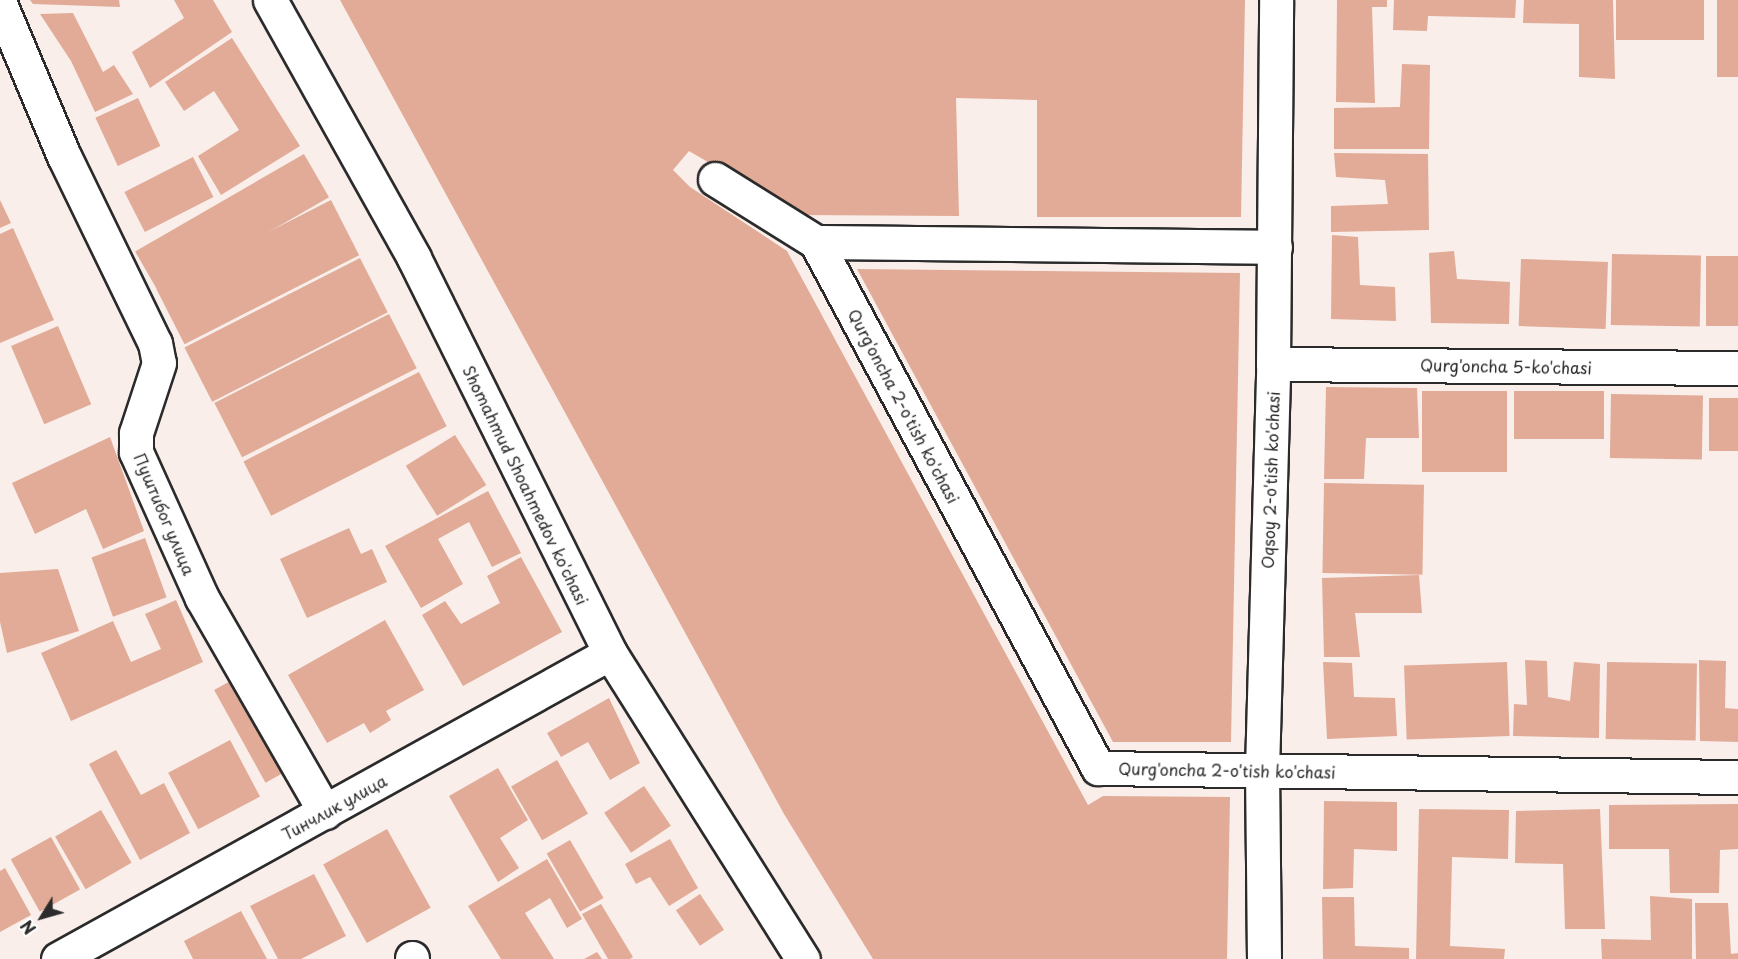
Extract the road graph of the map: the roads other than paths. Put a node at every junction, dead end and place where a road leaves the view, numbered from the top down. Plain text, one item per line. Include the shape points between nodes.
1 (270, 0) edge
2 (1275, 0) edge
3 (0, 4) edge
4 (715, 179) dead end
5 (816, 242) junction
6 (1275, 247) junction
7 (1273, 364) junction
8 (1738, 368) edge
9 (610, 653) junction
10 (1262, 770) junction
11 (1738, 777) edge
12 (326, 812) junction
13 (58, 959) edge
14 (802, 959) edge
15 (1264, 959) edge

1 - 9 street, Shomahmud Shoahmedov ko'chasi via 414,258
2 - 6 street, Oqsoy 2-o'tish ko'chasi
3 - 12 street, Пуштибог улица via 64,156 156,343 159,363 136,433 136,452 202,598
4 - 5 street
5 - 6 street
5 - 10 street, Qurg'oncha 2-o'tish ko'chasi via 1098,768
6 - 7 street, Oqsoy 2-o'tish ko'chasi
7 - 8 street, Qurg'oncha 5-ko'chasi
7 - 10 street, Oqsoy 2-o'tish ko'chasi
9 - 12 street, Тинчлик улица
9 - 14 street, Shomahmud Shoahmedov ko'chasi
10 - 11 street, Qurg'oncha 2-o'tish ko'chasi
10 - 15 street, Oqsoy 2-o'tish ko'chasi
12 - 13 street, Тинчлик улица

